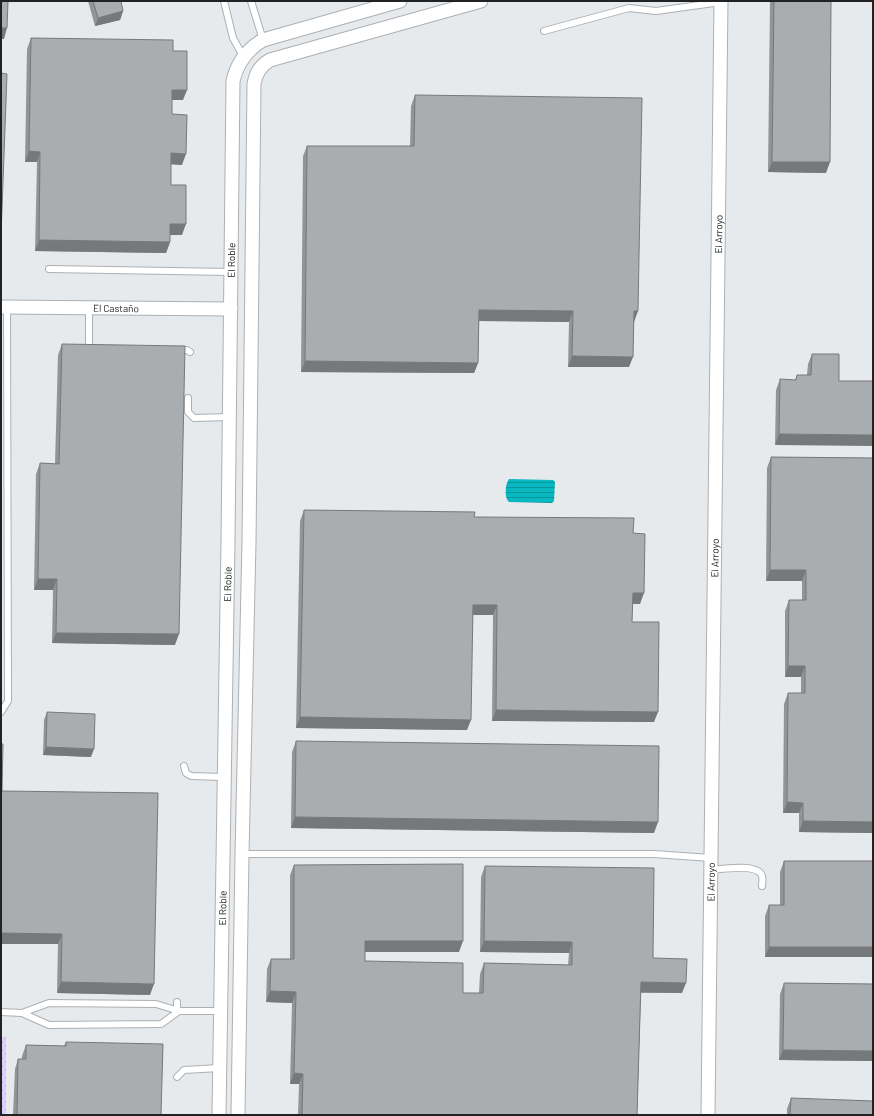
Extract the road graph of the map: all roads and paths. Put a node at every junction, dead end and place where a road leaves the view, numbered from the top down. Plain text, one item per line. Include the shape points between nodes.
1 (224, 1) edge
2 (251, 1) edge
3 (400, 1) edge
4 (481, 1) edge
5 (721, 1) edge
6 (544, 31) dead end
7 (262, 40) junction
8 (243, 56) junction
9 (258, 71) junction
10 (49, 268) dead end
11 (231, 272) junction
12 (4, 307) edge
13 (89, 308) junction
14 (231, 309) junction
15 (101, 350) edge
16 (171, 350) edge
17 (190, 352) dead end
18 (4, 365) edge
19 (188, 398) dead end
20 (230, 417) junction
21 (228, 542) junction
22 (249, 542) junction
23 (1, 712) edge
24 (184, 766) dead end
25 (224, 777) junction
26 (242, 854) junction
27 (711, 864) junction
28 (762, 886) dead end
29 (178, 1002) dead end
30 (179, 1011) junction
31 (220, 1011) junction
32 (1, 1012) edge
33 (22, 1013) junction
34 (220, 1068) junction
35 (177, 1077) dead end
36 (219, 1115) edge
37 (238, 1115) edge
38 (708, 1115) edge

1 - 8 lane via 233,38
2 - 7 lane
3 - 7 street, El Roble
4 - 9 street via 270,60
5 - 6 lane via 656,11 629,8
5 - 27 street, El Arroyo
7 - 8 street, El Roble
8 - 9 street
8 - 11 street, El Roble via 233,81
9 - 22 street, El Roble via 254,84
10 - 11 lane
11 - 14 street, El Roble
12 - 13 street, El Castaño
12 - 18 lane
13 - 14 street, El Castaño
13 - 15 lane via 89,347
14 - 20 street, El Roble
16 - 17 lane
18 - 23 lane via 8,701
19 - 20 lane via 188,412 194,418
20 - 21 street, El Roble
21 - 22 street
21 - 25 street, El Roble
22 - 26 street, El Roble
24 - 25 lane via 186,773 191,776
25 - 31 street, El Roble
26 - 27 lane via 654,854
26 - 37 street, El Roble
27 - 28 lane via 754,869 762,876
27 - 38 street, El Arroyo
29 - 30 lane
30 - 31 lane
30 - 33 lane via 156,1004 49,1003
30 - 33 lane via 161,1024 49,1024
31 - 34 street, El Roble
32 - 33 lane
34 - 35 lane via 184,1070
34 - 36 street, El Roble

